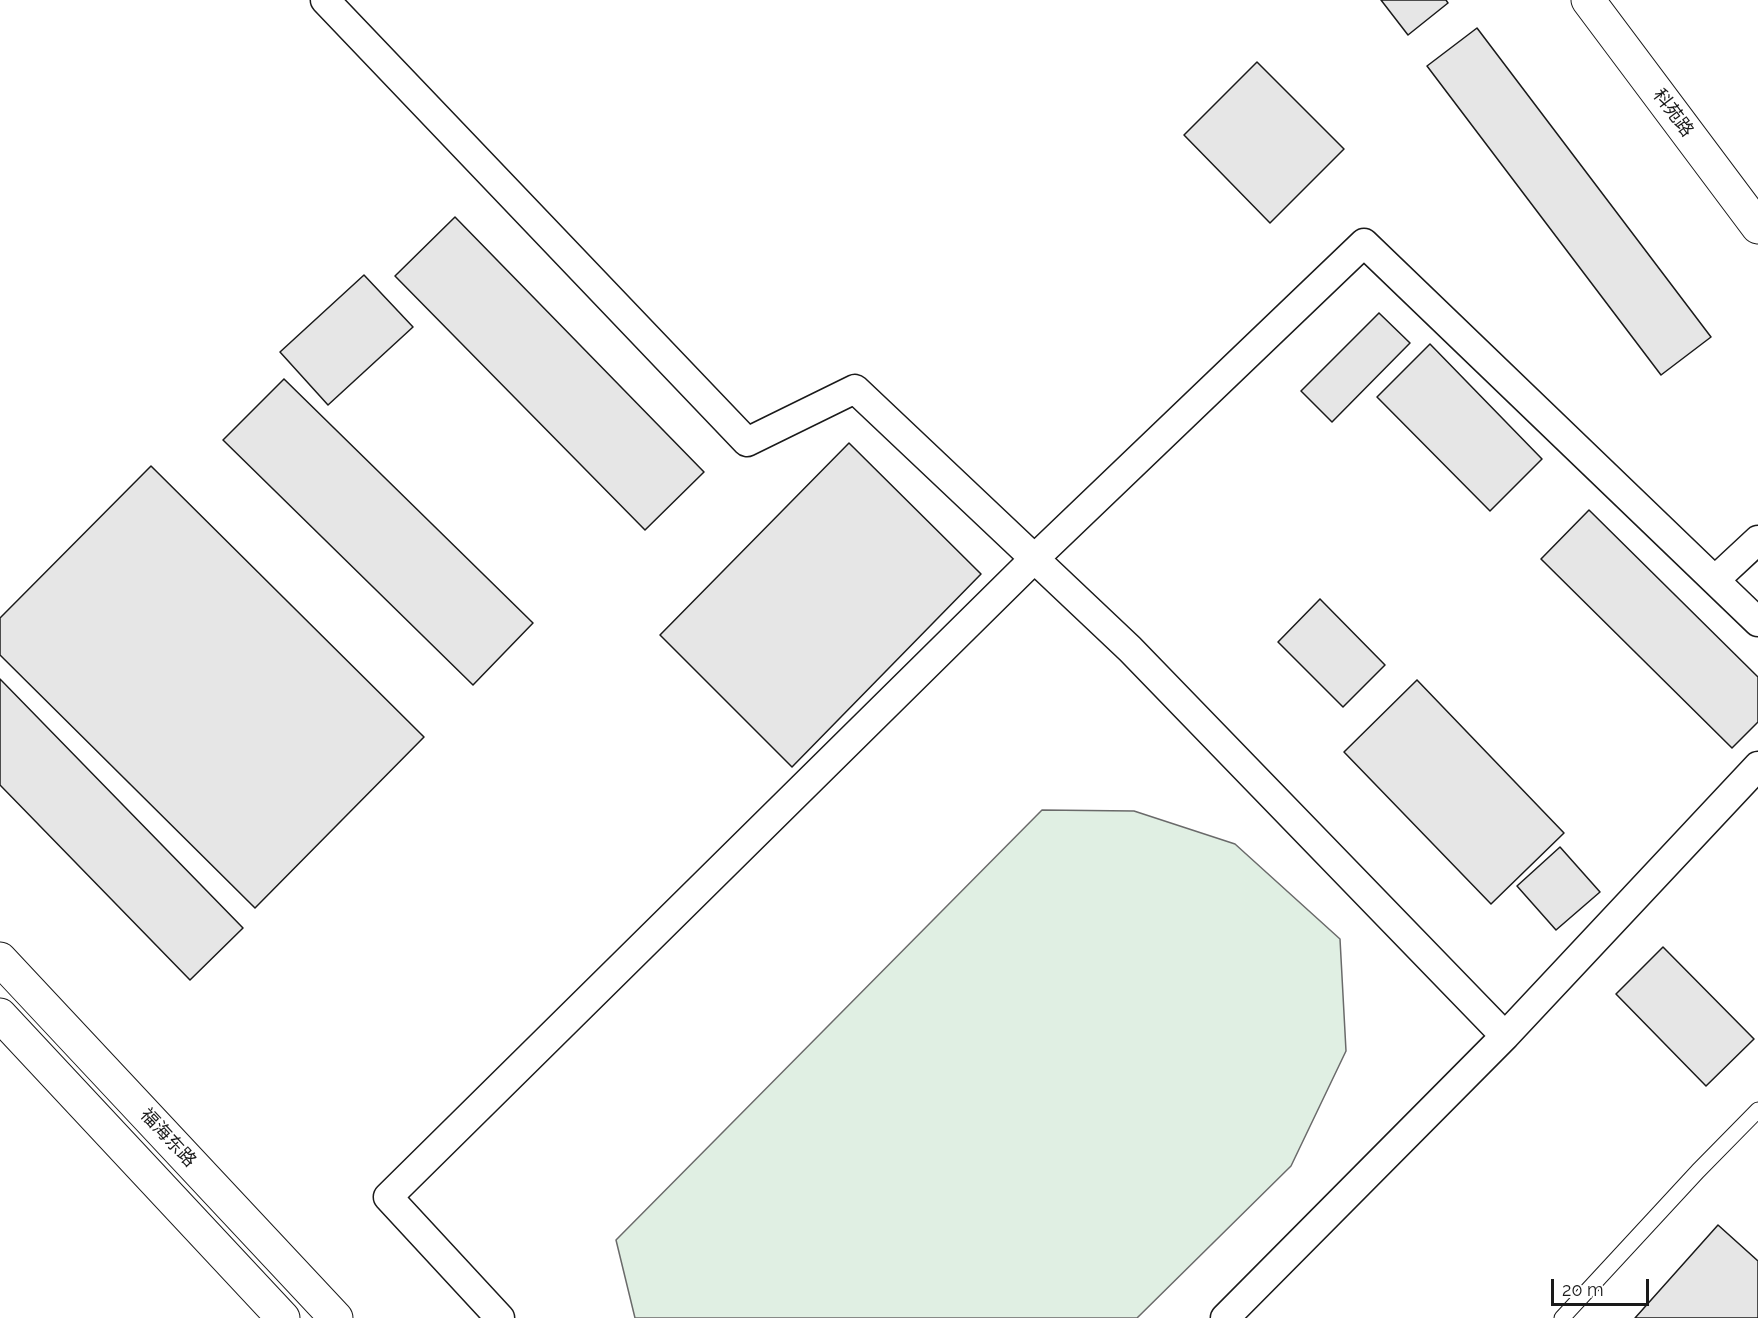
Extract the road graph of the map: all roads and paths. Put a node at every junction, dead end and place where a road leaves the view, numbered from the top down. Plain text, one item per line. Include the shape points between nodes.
1 (325, 0) edge
2 (1588, 0) edge
3 (1758, 227) edge
4 (1758, 540) edge
5 (1035, 559) junction
6 (1715, 580) junction
7 (1758, 621) edge
8 (1758, 766) edge
9 (0, 959) edge
10 (0, 1015) edge
11 (1505, 1036) junction
12 (1758, 1110) edge
13 (283, 1318) edge
14 (336, 1318) edge
15 (500, 1318) edge
16 (1225, 1318) edge
17 (1562, 1318) edge

1 - 5 street via 747,442 855,389
2 - 3 street, 科苑路
4 - 6 street
5 - 6 street via 1364,243
5 - 11 street via 1130,649
5 - 15 street via 388,1197
6 - 7 street
8 - 11 street
9 - 14 street, 福海东路
10 - 13 street
11 - 16 street
12 - 17 lane

